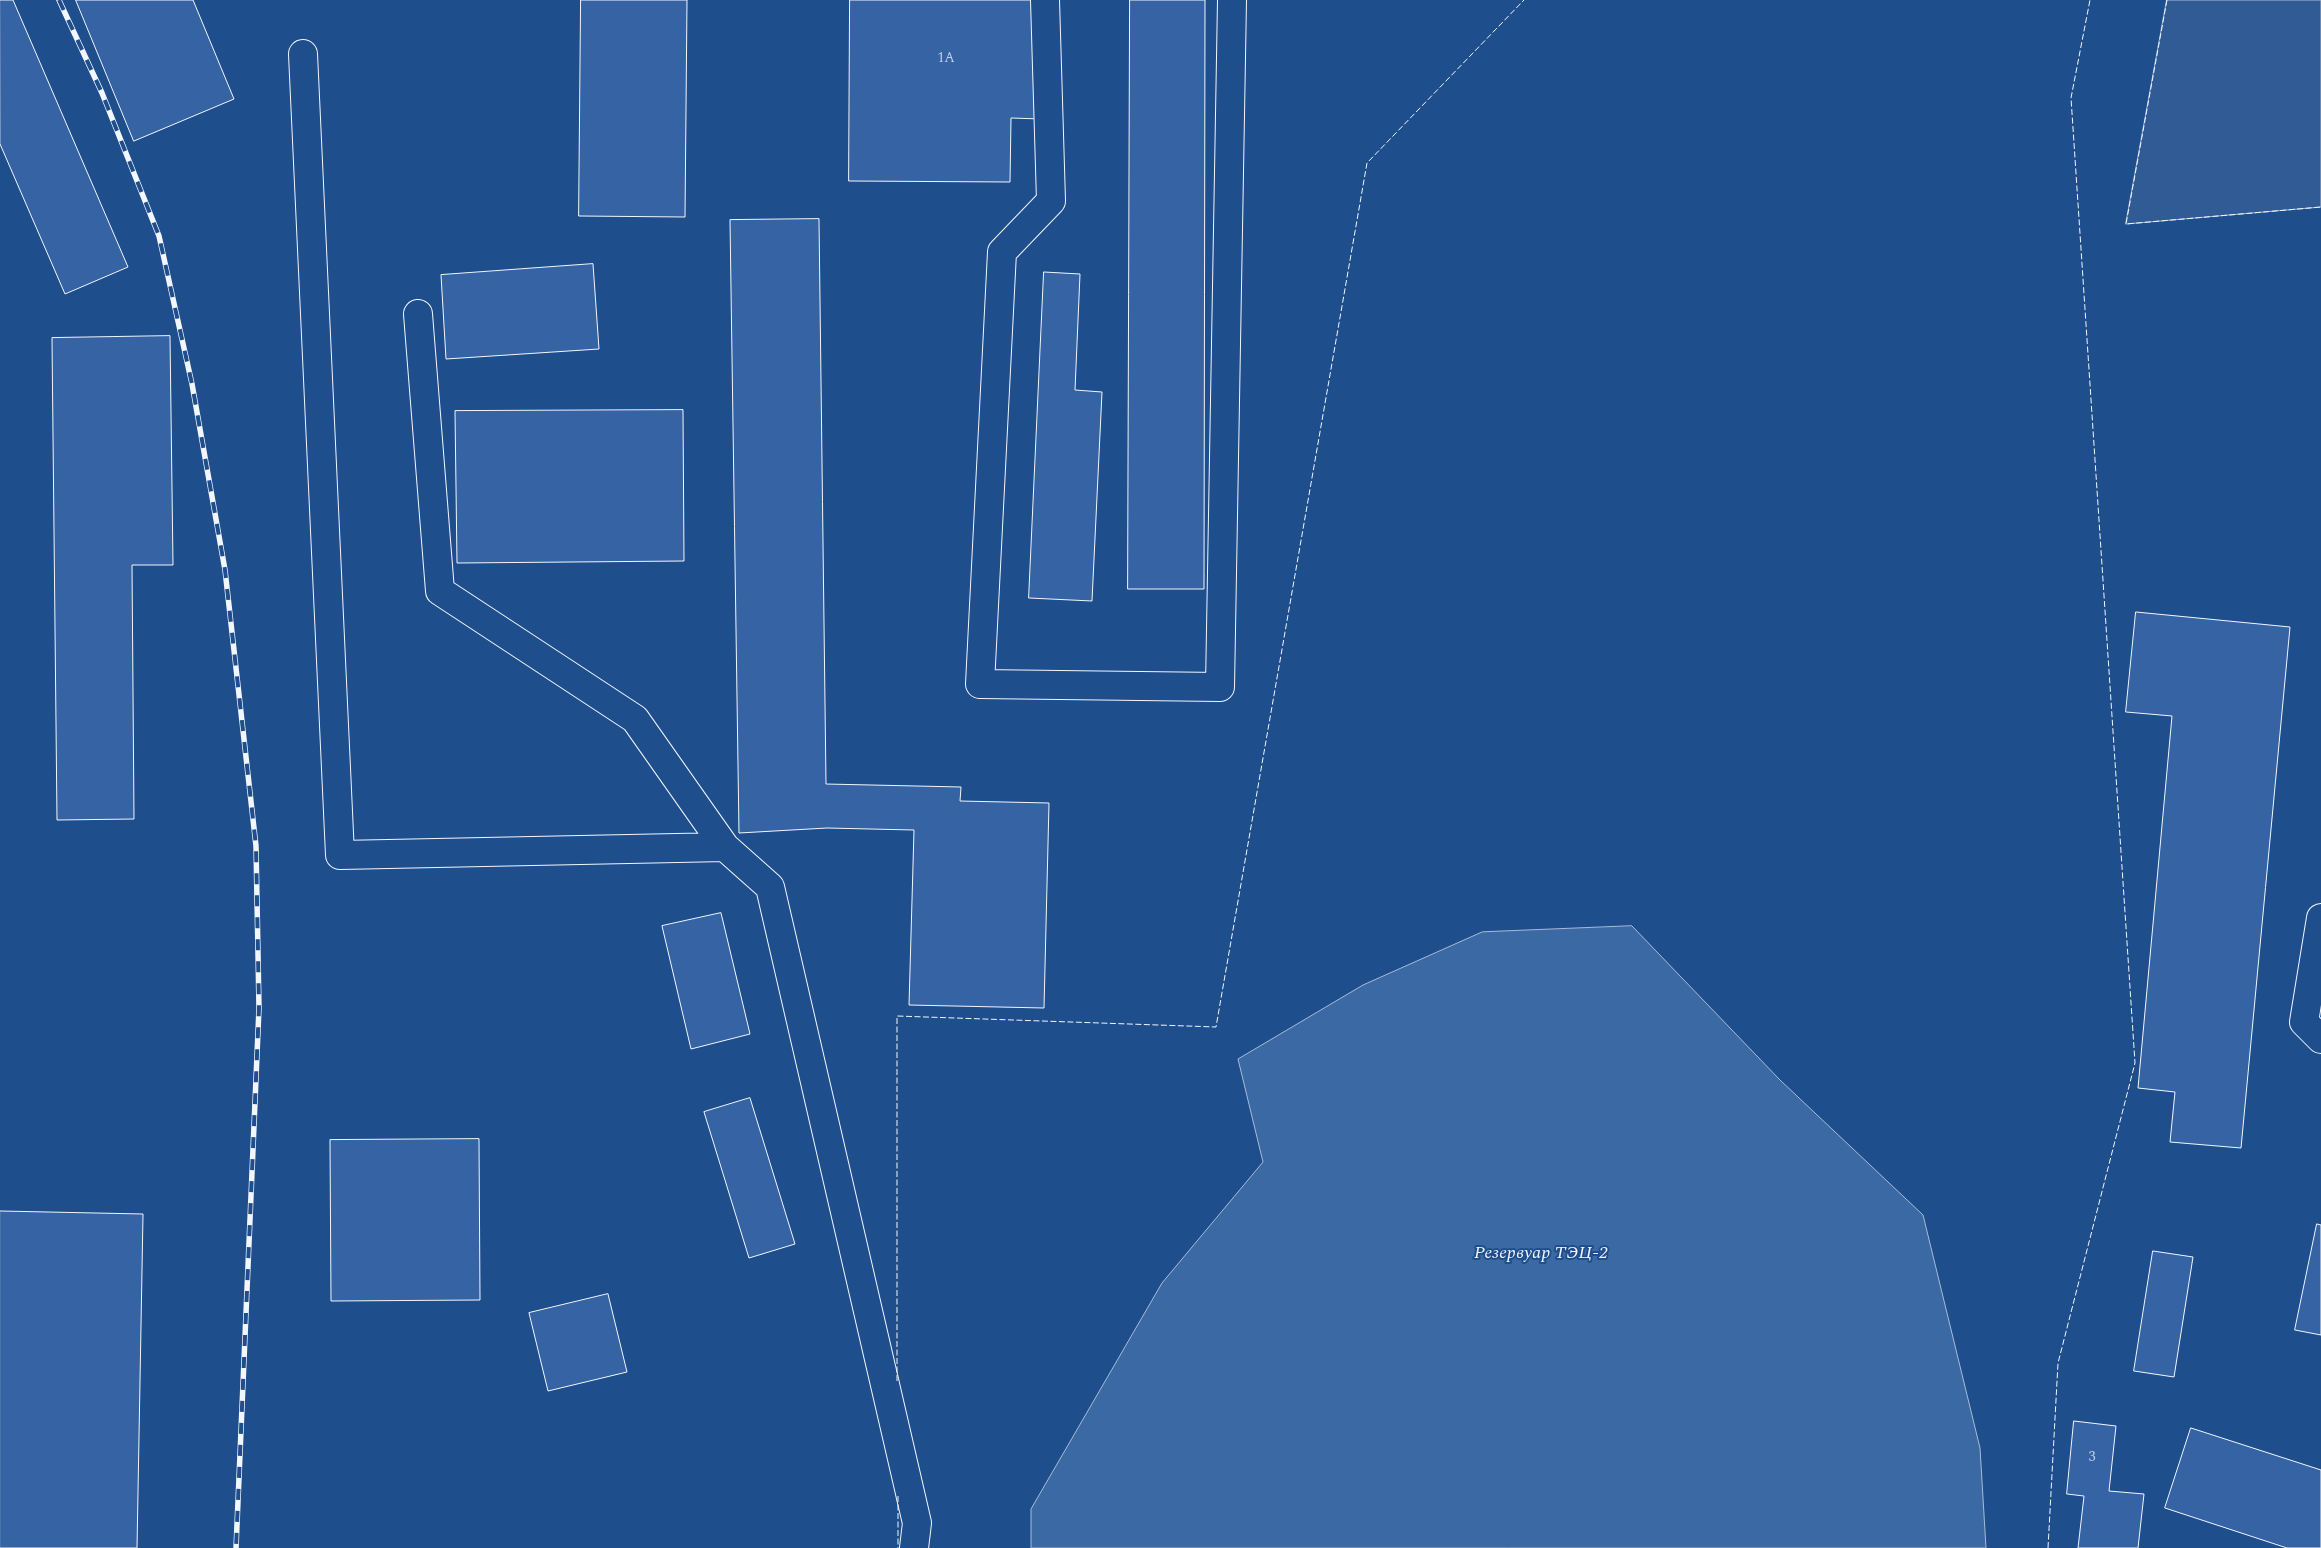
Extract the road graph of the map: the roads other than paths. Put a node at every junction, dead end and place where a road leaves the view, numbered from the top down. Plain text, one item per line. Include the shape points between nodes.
1 (1045, 0) edge
2 (1232, 0) edge
3 (303, 54) dead end
4 (418, 314) dead end
5 (725, 847) junction
6 (2321, 918) edge
7 (2321, 1039) edge
8 (914, 1548) edge

1 - 2 lane via 1051,201 1002,252 980,684 1220,687
3 - 5 lane via 340,855
4 - 5 lane via 440,591 635,719
5 - 8 lane via 770,887 917,1523
6 - 7 lane via 2304,1022

